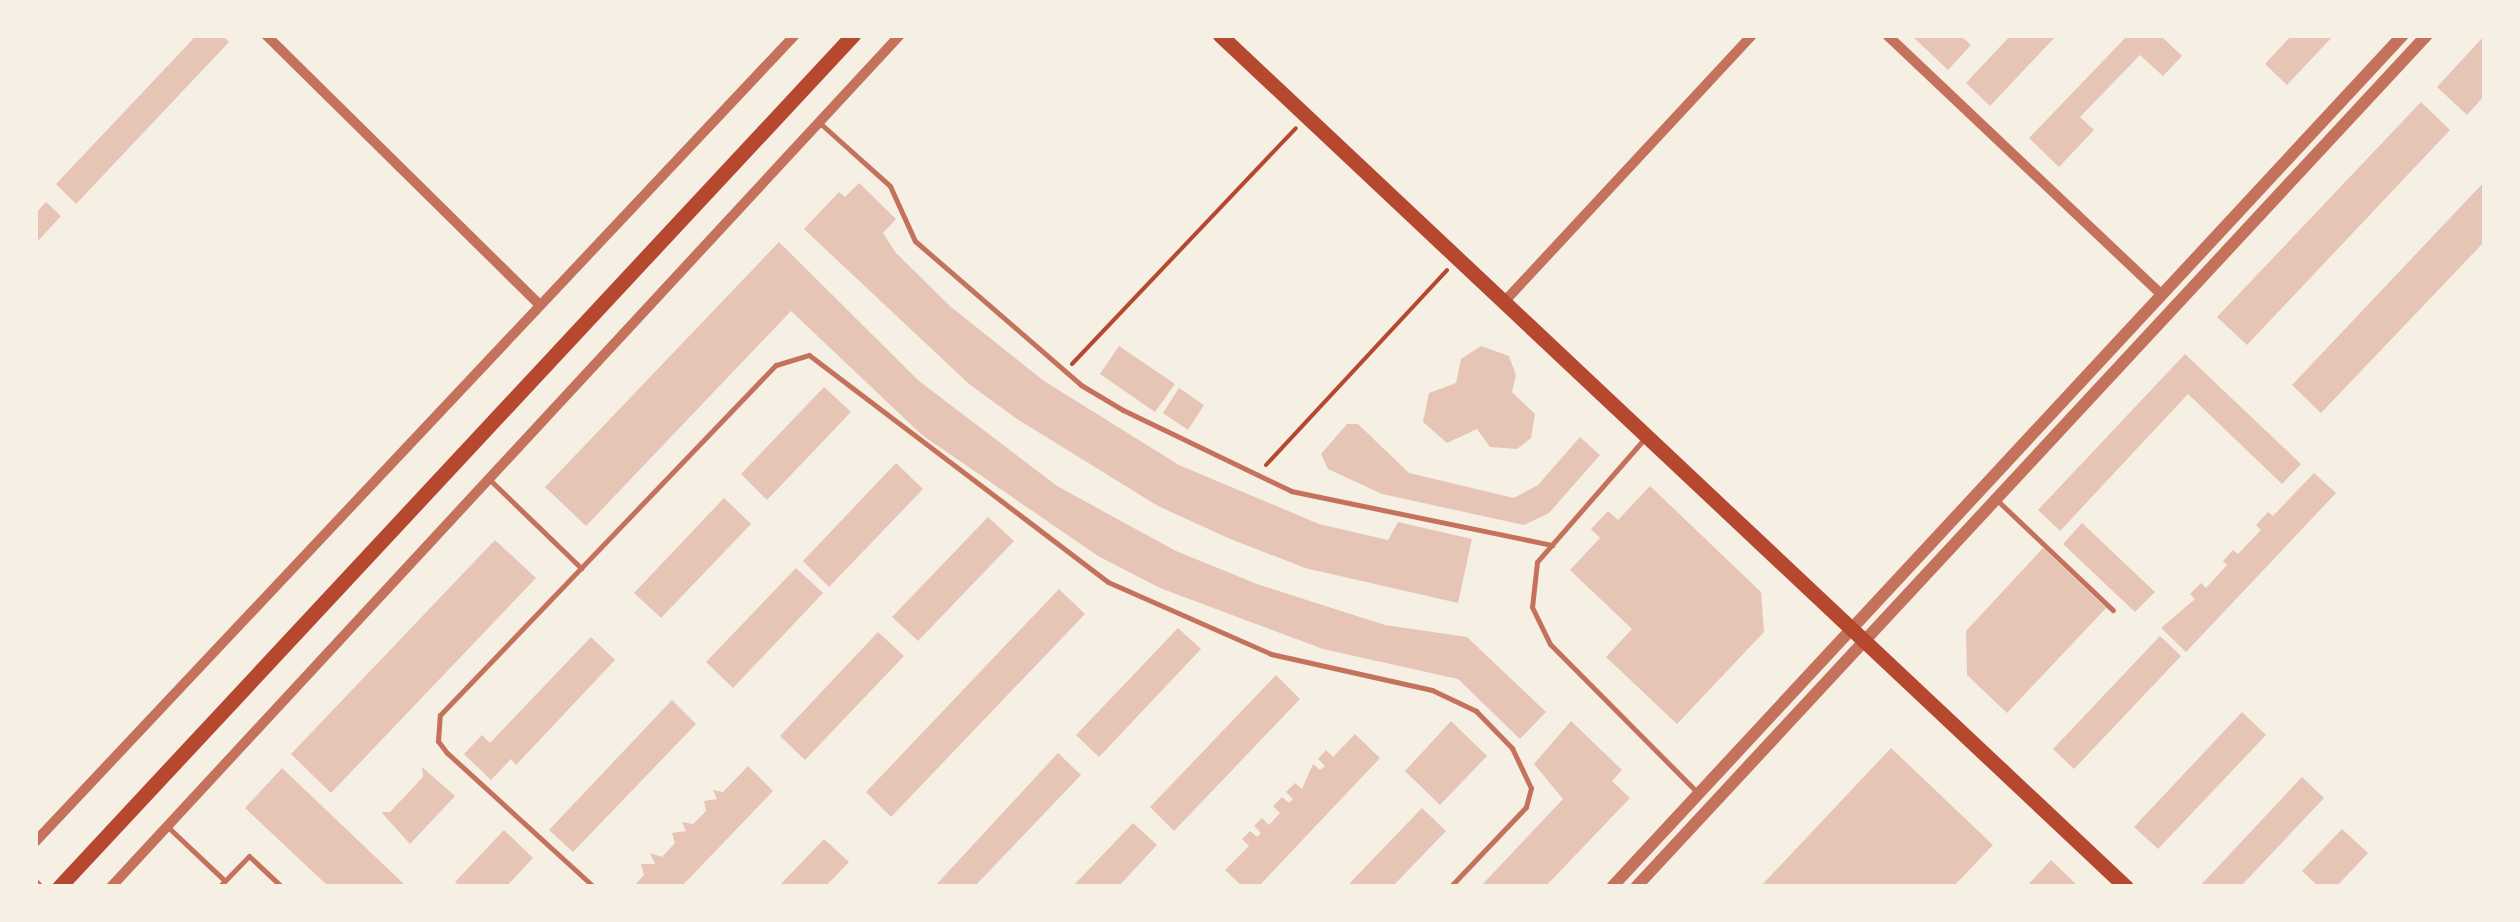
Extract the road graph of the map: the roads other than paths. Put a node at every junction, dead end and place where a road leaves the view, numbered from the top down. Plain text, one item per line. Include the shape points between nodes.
1 (266, 35) edge
2 (795, 35) edge
3 (853, 35) edge
4 (900, 35) edge
5 (1220, 35) edge
6 (1752, 35) edge
7 (1887, 35) edge
8 (2403, 35) edge
9 (2427, 35) edge
10 (819, 122) junction
11 (2160, 294) junction
12 (1504, 302) junction
13 (538, 304) junction
14 (1647, 434) junction
15 (489, 479) junction
16 (1994, 497) junction
17 (1552, 546) junction
18 (581, 568) junction
19 (2112, 610) dead end
20 (1852, 625) junction
21 (1864, 637) junction
22 (1698, 793) junction
23 (167, 826) junction
24 (35, 842) edge
25 (222, 884) edge
26 (59, 887) edge
27 (111, 887) edge
28 (282, 887) edge
29 (594, 887) edge
30 (1450, 887) edge
31 (1612, 887) edge
32 (1636, 887) edge
33 (2126, 887) edge

1 - 13 street
2 - 13 street
3 - 26 main road
4 - 10 street
5 - 12 main road
6 - 12 street
7 - 11 street
8 - 11 street
9 - 16 street
10 - 15 street
10 - 17 lane via 890,186 915,241 1066,372 1136,418 1256,476 1334,503
11 - 20 street
12 - 14 main road
13 - 24 street
14 - 17 lane
14 - 20 main road
15 - 18 lane
15 - 23 street
16 - 19 lane
16 - 21 street
17 - 22 lane via 1530,586 1536,624
18 - 29 lane via 440,715 437,728 446,752
18 - 30 lane via 776,365 809,355 1108,582 1271,654 1432,690 1476,712 1512,748 1531,788 1526,807
20 - 21 main road
20 - 22 street
21 - 32 street
21 - 33 main road
22 - 31 street
23 - 25 lane
23 - 27 street
25 - 28 lane via 249,856

